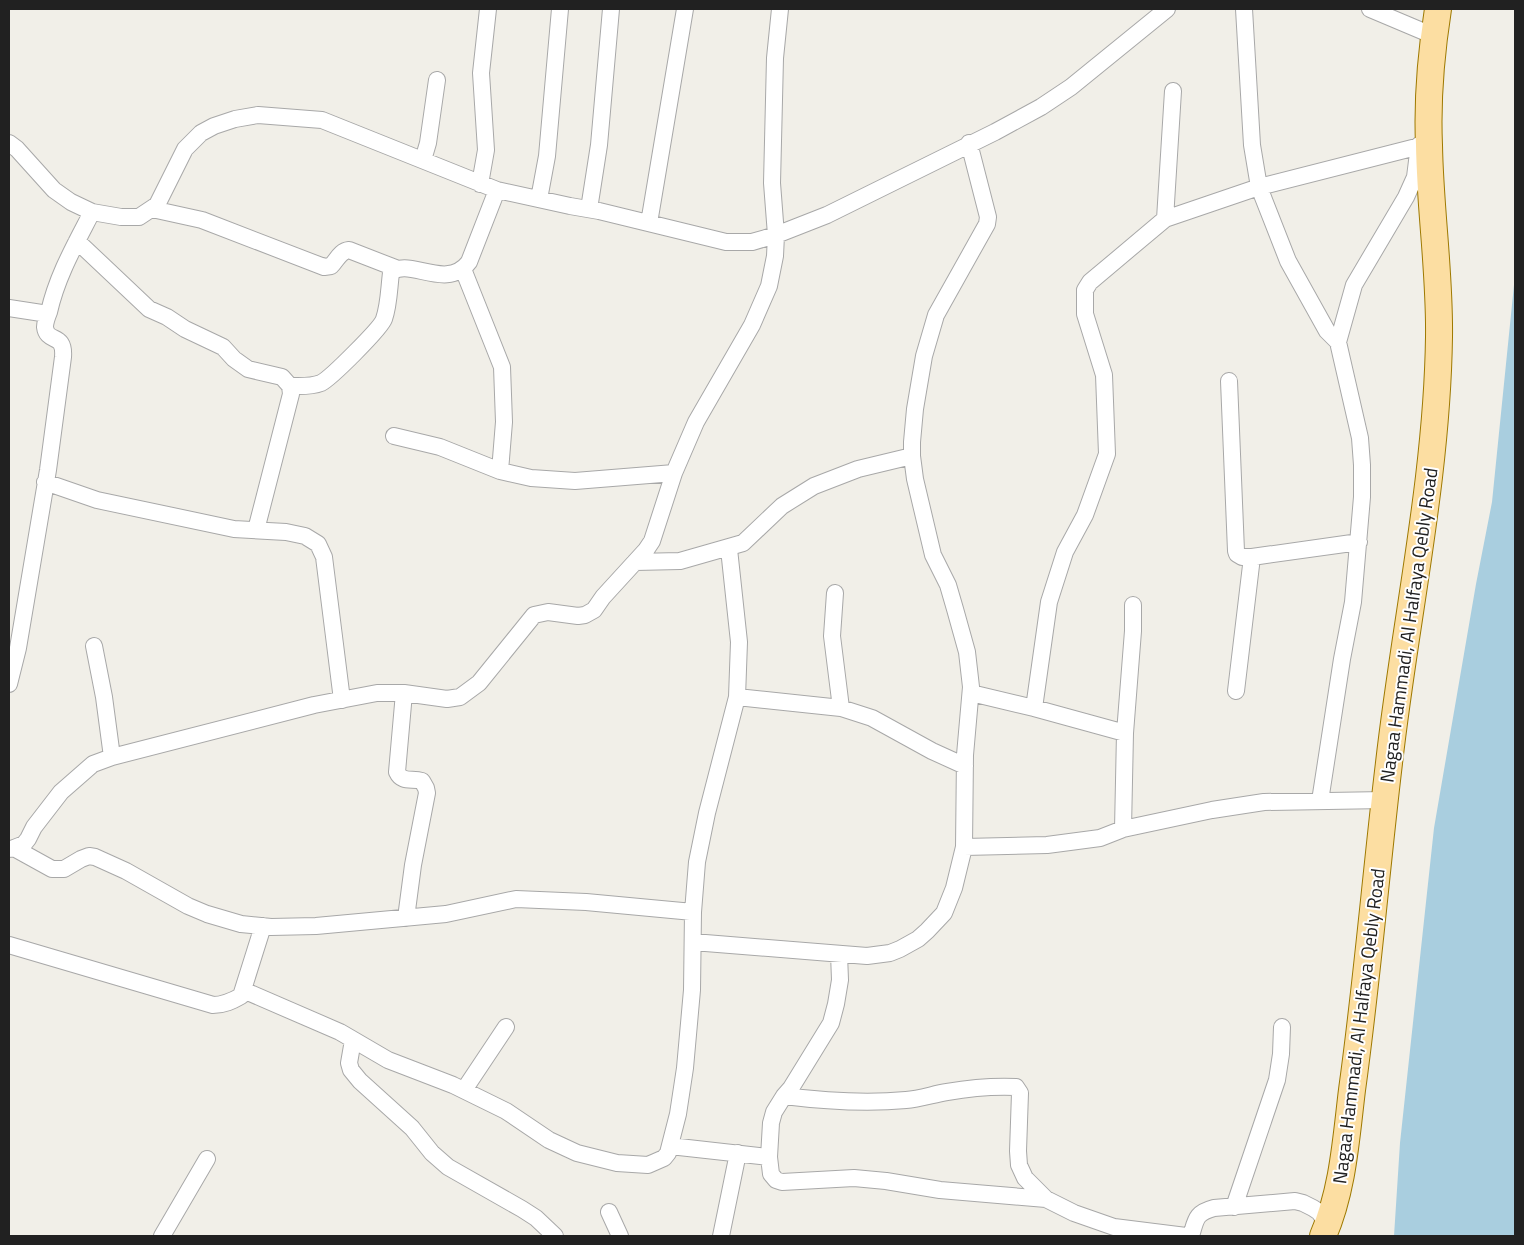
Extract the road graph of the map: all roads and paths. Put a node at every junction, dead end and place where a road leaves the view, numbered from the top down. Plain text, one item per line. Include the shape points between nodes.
1 (488, 9) edge
2 (560, 9) edge
3 (610, 9) edge
4 (685, 9) edge
5 (780, 9) edge
6 (1167, 9) edge
7 (1244, 9) edge
8 (1370, 9) edge
9 (1438, 9) edge
10 (1434, 36) junction
11 (437, 80) dead end
12 (1173, 91) dead end
13 (9, 143) edge
14 (969, 143) junction
15 (1424, 145) junction
16 (423, 160) junction
17 (480, 184) junction
18 (1259, 187) junction
19 (497, 190) junction
20 (539, 200) junction
21 (152, 209) junction
22 (589, 209) junction
23 (92, 212) junction
24 (1165, 219) junction
25 (650, 223) junction
26 (776, 235) junction
27 (77, 241) junction
28 (398, 269) junction
29 (463, 269) junction
30 (9, 308) edge
31 (48, 314) junction
32 (1338, 342) junction
33 (1229, 381) dead end
34 (290, 386) junction
35 (394, 436) dead end
36 (912, 456) junction
37 (500, 471) junction
38 (674, 473) junction
39 (45, 482) junction
40 (256, 530) junction
41 (1359, 542) junction
42 (729, 548) junction
43 (1252, 557) junction
44 (635, 562) junction
45 (835, 593) dead end
46 (1133, 605) dead end
47 (94, 646) dead end
48 (9, 684) edge
49 (1236, 691) dead end
50 (404, 693) junction
51 (971, 693) junction
52 (737, 697) junction
53 (342, 700) junction
54 (841, 708) junction
55 (1034, 708) junction
56 (1125, 733) junction
57 (112, 757) junction
58 (966, 766) junction
59 (1385, 800) junction
60 (1320, 801) junction
61 (1123, 829) junction
62 (964, 847) junction
63 (12, 848) edge
64 (693, 912) junction
65 (406, 918) junction
66 (263, 926) junction
67 (693, 942) junction
68 (9, 945) edge
69 (839, 954) junction
70 (243, 990) junction
71 (506, 1027) dead end
72 (1282, 1027) dead end
73 (353, 1040) junction
74 (464, 1090) junction
75 (784, 1096) junction
76 (670, 1146) junction
77 (738, 1154) junction
78 (769, 1157) junction
79 (207, 1159) dead end
80 (1046, 1199) junction
81 (1234, 1207) junction
82 (609, 1212) dead end
83 (1326, 1231) edge
84 (162, 1236) edge
85 (555, 1236) edge
86 (620, 1236) edge
87 (721, 1236) edge
88 (1186, 1236) edge
89 (1191, 1236) edge

1 - 17 street via 481,73 486,150
2 - 20 street via 547,156
3 - 22 street via 599,146
4 - 25 street
5 - 26 street via 775,58 772,183
6 - 14 street via 1071,87 1041,107
7 - 18 street via 1252,145
8 - 10 street
9 - 10 main road, Nagaa Hammadi, Al Halfaya Qebly Road
10 - 15 main road, Nagaa Hammadi, Al Halfaya Qebly Road
11 - 16 street
12 - 24 street
13 - 23 street via 54,190
14 - 26 street via 827,215
14 - 36 street via 987,224 936,315 924,356 915,409
15 - 18 street
15 - 32 street via 1406,197 1354,285
15 - 59 main road, Nagaa Hammadi, Al Halfaya Qebly Road via 1439,292 1438,382 1429,473
16 - 17 street
16 - 21 street via 322,120 258,115 235,118 201,134 185,149 163,197
17 - 19 street
18 - 24 street
18 - 32 street via 1288,261 1318,317
19 - 20 street
19 - 29 street via 469,262
20 - 22 street
21 - 23 street via 139,217 121,218
21 - 28 street via 202,220 324,266 331,266 340,254 349,250
22 - 25 street
23 - 27 street
24 - 55 street via 1090,282 1086,290 1085,314 1104,375 1107,454 1085,515 1065,552 1049,602
25 - 26 street via 726,242 752,242
26 - 38 street via 776,256 769,286 748,332 696,422
27 - 31 street via 58,281
27 - 34 street via 149,309 223,348 248,369 282,377
28 - 29 street via 448,276
28 - 34 street via 391,273 384,320 377,331 323,382
29 - 37 street via 502,367 504,422
30 - 31 street
31 - 39 street via 45,329 64,347
32 - 41 street via 1360,438
33 - 43 street via 1236,554
34 - 40 street via 291,394
35 - 37 street via 440,447
36 - 42 street via 858,469 814,486 782,506 743,543
36 - 51 street via 933,555 948,585 966,652
37 - 38 street via 531,478 575,481
38 - 44 street via 652,541
39 - 40 street via 97,500 234,529
39 - 48 street via 18,648
40 - 53 street via 304,536 318,544 324,557
41 - 43 street
41 - 60 street via 1353,602
42 - 44 street via 680,561
42 - 52 street via 739,642
43 - 49 street
44 - 50 street via 594,610 585,615 548,612 532,617 479,683 460,697 447,699
45 - 54 street via 832,636
46 - 56 street
47 - 57 street
50 - 53 street via 377,693
50 - 65 street via 397,772 400,778 422,781 427,793
51 - 55 street
51 - 58 street
52 - 54 street
52 - 64 street via 707,813 697,862
53 - 57 street
54 - 58 street via 872,718
55 - 56 street
56 - 61 street
57 - 63 street via 93,764 61,792 24,844
58 - 62 street
59 - 60 street
59 - 83 main road, Nagaa Hammadi, Al Halfaya Qebly Road via 1358,1051 1338,1193
60 - 61 street via 1264,802
61 - 62 street via 1100,838 1047,845
62 - 69 street via 944,913 918,939 890,953 867,956
63 - 66 street via 52,869 69,868 89,856 100,859 200,911 242,924
64 - 65 street via 516,899 446,914
64 - 67 street
65 - 66 street via 316,926
66 - 70 street
67 - 69 street
67 - 76 street via 685,1068
68 - 70 street via 213,1005 230,1002 241,996
69 - 75 street via 840,980 831,1023
70 - 73 street
71 - 74 street
72 - 81 street via 1277,1080
73 - 74 street via 388,1060
73 - 85 street via 351,1070 412,1128 432,1153 448,1167 529,1213
74 - 76 street via 577,1153 617,1163 648,1165 664,1158
75 - 78 street via 771,1122
75 - 80 street via 867,1102 907,1100 950,1091 1016,1087 1020,1092 1019,1165 1025,1178
76 - 77 street
77 - 78 street
77 - 87 street
78 - 80 street via 771,1174 782,1182 854,1178 940,1190
79 - 84 street
80 - 88 street via 1114,1227
81 - 83 street via 1303,1203 1319,1212
81 - 89 street via 1204,1210 1198,1215
82 - 86 street

